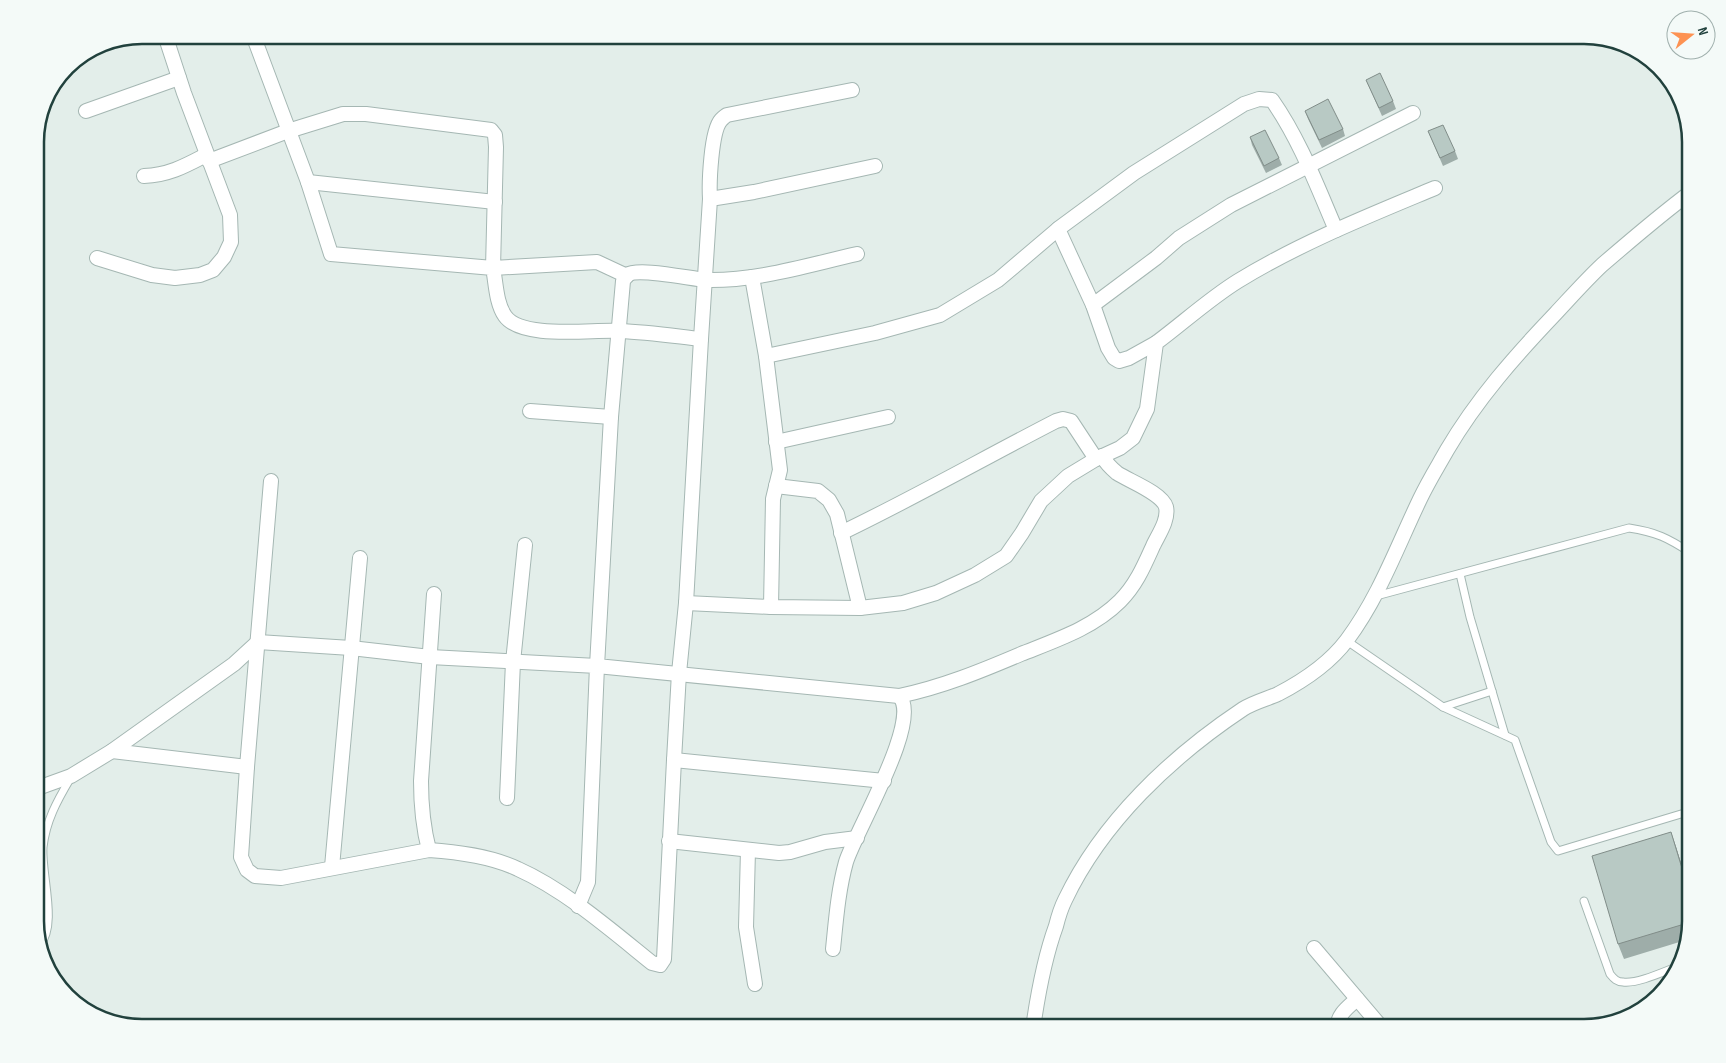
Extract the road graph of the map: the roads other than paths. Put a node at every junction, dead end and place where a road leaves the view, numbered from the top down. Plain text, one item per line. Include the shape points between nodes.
1 (168, 44) edge
2 (256, 44) edge
3 (179, 78) junction
4 (852, 90) dead end
5 (86, 111) dead end
6 (1413, 113) dead end
7 (288, 131) junction
8 (208, 158) junction
9 (1308, 165) junction
10 (875, 166) dead end
11 (144, 176) dead end
12 (308, 182) junction
13 (1435, 188) dead end
14 (710, 199) junction
15 (1682, 199) edge
16 (495, 202) junction
17 (1058, 229) junction
18 (1336, 230) junction
19 (857, 254) dead end
20 (97, 258) dead end
21 (493, 268) junction
22 (626, 276) junction
23 (752, 277) junction
24 (704, 280) junction
25 (1093, 305) junction
26 (619, 330) junction
27 (700, 339) junction
28 (1156, 343) junction
29 (766, 356) junction
30 (530, 410) dead end
31 (611, 417) junction
32 (888, 417) dead end
33 (776, 442) junction
34 (1099, 458) junction
35 (272, 482) dead end
36 (776, 486) junction
37 (841, 533) junction
38 (525, 545) dead end
39 (1682, 547) edge
40 (360, 558) dead end
41 (1460, 574) junction
42 (434, 594) dead end
43 (1375, 596) junction
44 (686, 602) junction
45 (771, 607) junction
46 (860, 608) junction
47 (1347, 641) junction
48 (258, 642) junction
49 (351, 648) junction
50 (430, 657) junction
51 (513, 662) junction
52 (598, 666) junction
53 (679, 673) junction
54 (1492, 691) junction
55 (899, 696) junction
56 (1443, 707) junction
57 (1505, 735) junction
58 (112, 751) junction
59 (674, 760) junction
60 (247, 766) junction
61 (71, 776) junction
62 (884, 782) junction
63 (44, 786) edge
64 (507, 798) dead end
65 (1682, 814) edge
66 (857, 838) junction
67 (669, 840) junction
68 (44, 841) edge
69 (429, 850) junction
70 (748, 850) junction
71 (44, 864) edge
72 (332, 867) junction
73 (1584, 901) dead end
74 (578, 906) junction
75 (46, 939) edge
76 (1314, 948) dead end
77 (834, 949) dead end
78 (1669, 969) edge
79 (755, 984) dead end
80 (1357, 999) junction
81 (1035, 1019) edge
82 (1339, 1019) edge
83 (1374, 1019) edge

1 - 3 street
2 - 7 street
3 - 5 street
3 - 8 street
4 - 14 street via 727,115 720,120 708,181
6 - 9 street
7 - 8 street
7 - 12 street
7 - 16 street via 343,114 491,130 496,147
8 - 11 street via 171,172
8 - 20 street via 230,215 231,230 231,242 224,257 212,270 200,276 175,278 152,275
9 - 17 street via 1272,100 1259,99 1244,104 1186,139
9 - 18 street
9 - 25 street via 1198,225
10 - 14 street
12 - 16 street
12 - 21 street via 331,254
13 - 18 street
14 - 24 street
15 - 43 street via 1600,267 1517,353 1476,404 1421,497
16 - 21 street
17 - 25 street
17 - 29 street via 998,280 940,315 876,333
18 - 28 street via 1237,282
19 - 23 street
21 - 22 street via 596,262
21 - 26 street via 498,298 505,316 515,325 552,332
22 - 24 street via 645,272
22 - 26 street
23 - 24 street
23 - 29 street
24 - 27 street
25 - 28 street via 1114,358 1119,361 1129,358
26 - 27 street
26 - 31 street
27 - 44 street
28 - 34 street via 1147,409 1133,438
29 - 33 street
30 - 31 street
31 - 52 street
32 - 33 street
33 - 36 street via 780,470
34 - 37 street via 1070,421 1056,421
34 - 46 street via 1068,476 1041,501 1006,556 936,593 903,603
34 - 55 street via 1118,474 1157,496 1166,509 1166,517 1136,582 1102,616 1076,632 956,681
35 - 48 street
36 - 37 street via 818,491 829,500 837,514
36 - 45 street via 773,498
37 - 46 street
38 - 51 street
39 - 41 lane via 1665,537 1629,528
40 - 49 street
41 - 43 lane
41 - 54 lane
42 - 50 street
43 - 47 street
44 - 45 street
44 - 53 street
45 - 46 street
47 - 56 lane
47 - 81 street via 1308,677 1246,707 1209,733 1124,810 1064,901 1042,975
48 - 49 street
48 - 58 street via 234,664
48 - 60 street
49 - 50 street
49 - 72 street
50 - 51 street
50 - 69 street via 421,795
51 - 52 street
51 - 64 street
52 - 53 street
52 - 74 street via 588,882
53 - 55 street
53 - 59 street
54 - 56 lane
54 - 57 lane
55 - 62 street via 905,706 905,718
56 - 57 lane
57 - 65 lane via 1515,740 1551,842 1558,851
58 - 60 street
58 - 61 street
59 - 62 street
59 - 67 street
60 - 72 street via 241,857 247,870 254,876 281,878
61 - 63 street
61 - 68 lane via 46,825
62 - 66 street
66 - 70 street via 824,842 779,854
66 - 77 street via 846,861 837,901
67 - 70 street
67 - 74 street via 664,959 660,964 652,963
69 - 72 street
69 - 74 street via 490,858 517,868
70 - 79 street via 746,926
71 - 75 lane via 48,924
73 - 78 lane via 1615,980 1634,982
76 - 80 street
80 - 82 street
80 - 83 street

